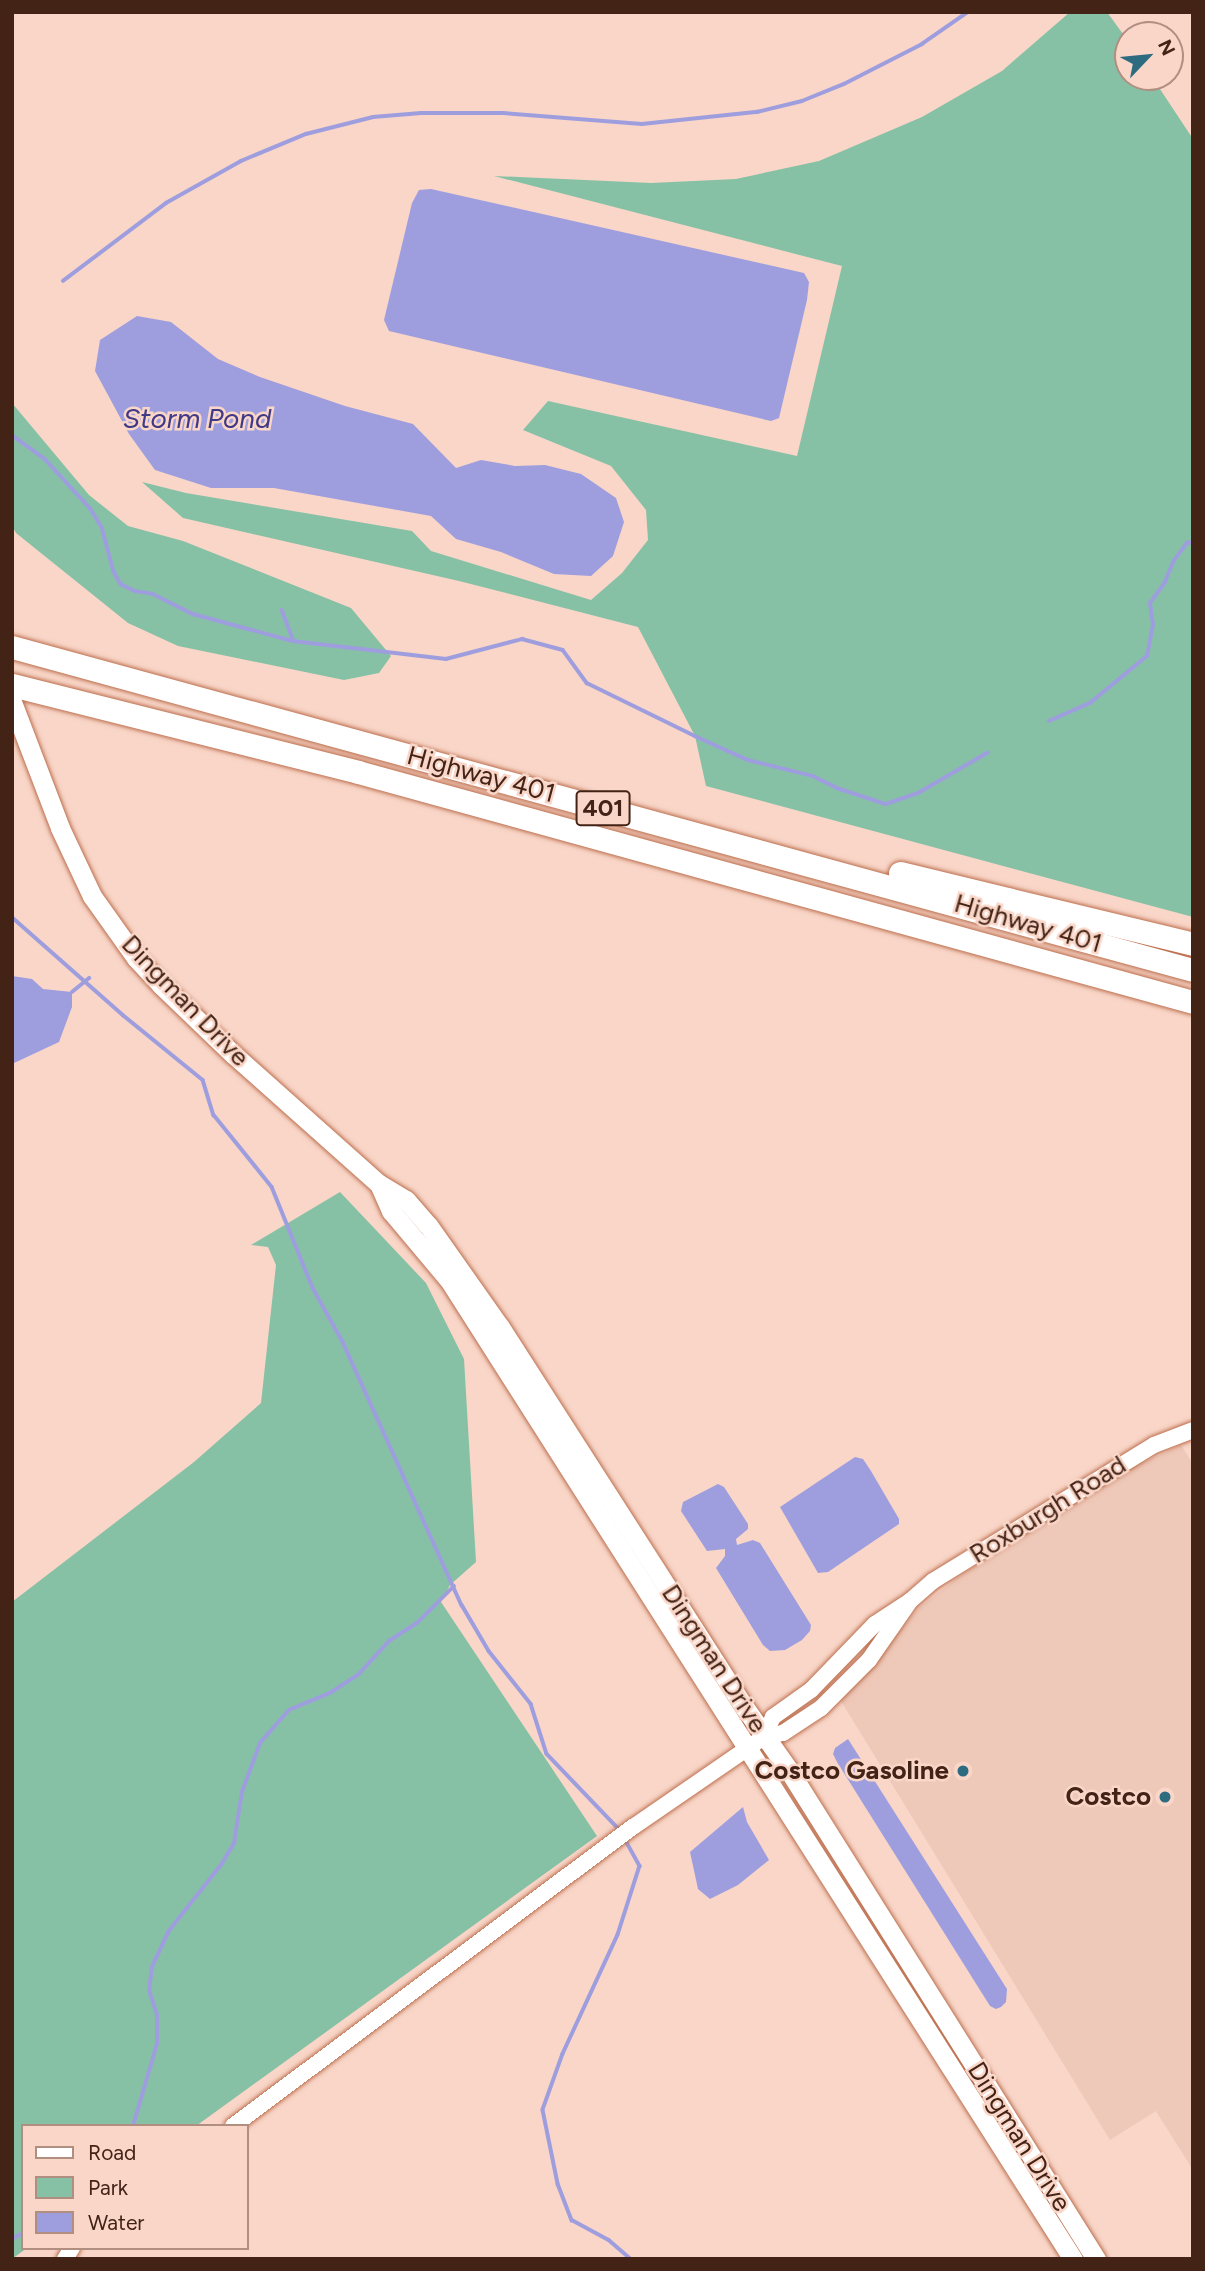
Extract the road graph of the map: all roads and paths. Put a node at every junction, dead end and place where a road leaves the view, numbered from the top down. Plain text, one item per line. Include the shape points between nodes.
1 (12, 647) edge
2 (12, 685) edge
3 (12, 702) edge
4 (840, 872) junction
5 (1193, 944) edge
6 (1193, 970) edge
7 (1193, 1002) edge
8 (1193, 1430) edge
9 (756, 1742) junction
10 (236, 2124) edge
11 (1073, 2259) edge
12 (1096, 2259) edge

1 - 4 highway, Highway 401 / 401
2 - 7 highway, Highway 401 / 401 via 358,772
3 - 9 main road, Dingman Drive via 60,828 92,896 136,958 233,1054 379,1184 406,1200 471,1284
4 - 5 highway via 878,868
4 - 6 highway, Highway 401 / 401
8 - 9 street, Roxburgh Road via 1154,1445 933,1581 910,1601 888,1637 842,1689 783,1733
9 - 10 street, Roxburgh Road via 612,1842
9 - 11 main road, Dingman Drive
9 - 12 main road, Dingman Drive via 788,1769

